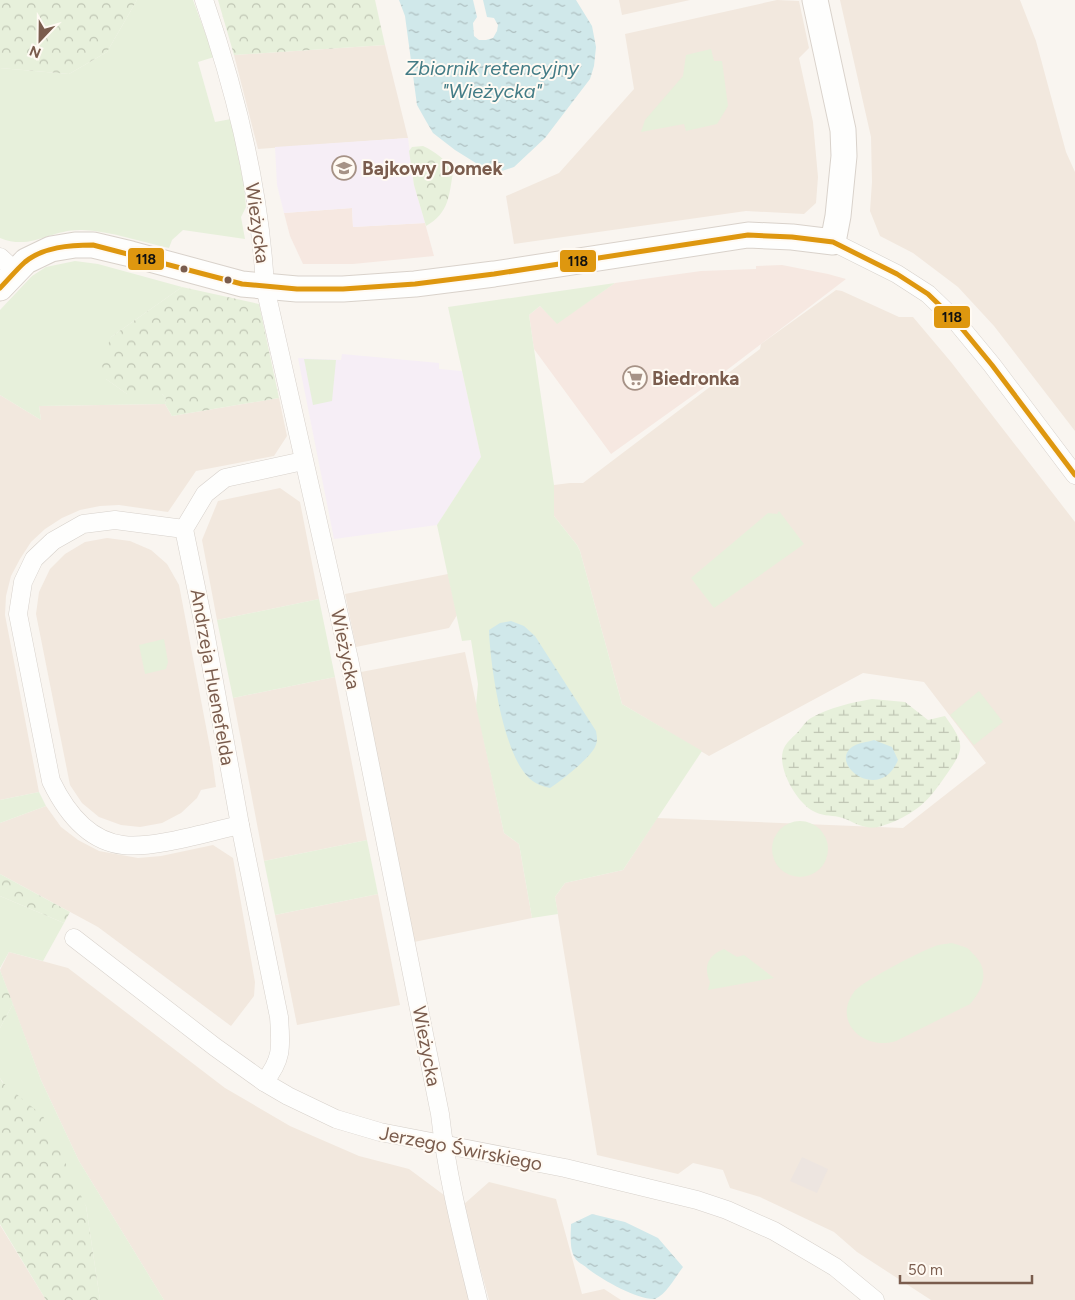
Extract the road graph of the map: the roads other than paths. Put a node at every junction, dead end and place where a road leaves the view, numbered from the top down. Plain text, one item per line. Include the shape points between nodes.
1 (204, 0) edge
2 (815, 0) edge
3 (833, 242) junction
4 (5, 272) edge
5 (266, 287) junction
6 (303, 461) junction
7 (1075, 476) edge
8 (184, 529) junction
9 (240, 825) junction
10 (74, 938) dead end
11 (264, 1082) junction
12 (444, 1146) junction
13 (478, 1300) edge
14 (875, 1300) edge

1 - 5 street, Wieżycka via 241,124
2 - 3 street via 843,130 844,156
3 - 5 street via 748,235 415,284 289,290
3 - 7 street via 928,294 954,319
4 - 5 street via 51,249 92,245 242,284
5 - 6 street, Wieżycka
6 - 8 street via 225,478 205,494
6 - 12 street, Wieżycka via 349,660
8 - 9 street, Andrzeja Huenefelda
8 - 9 street via 114,520 83,524 53,541 34,560 23,582 18,614 51,781 70,814 110,842 134,846
9 - 11 street, Andrzeja Huenefelda via 279,1017 279,1058
10 - 11 street, Jerzego Świrskiego
11 - 12 street, Jerzego Świrskiego via 336,1119
12 - 13 street, Wieżycka via 454,1203
12 - 14 street, Jerzego Świrskiego via 565,1168 727,1210 774,1231 835,1267

